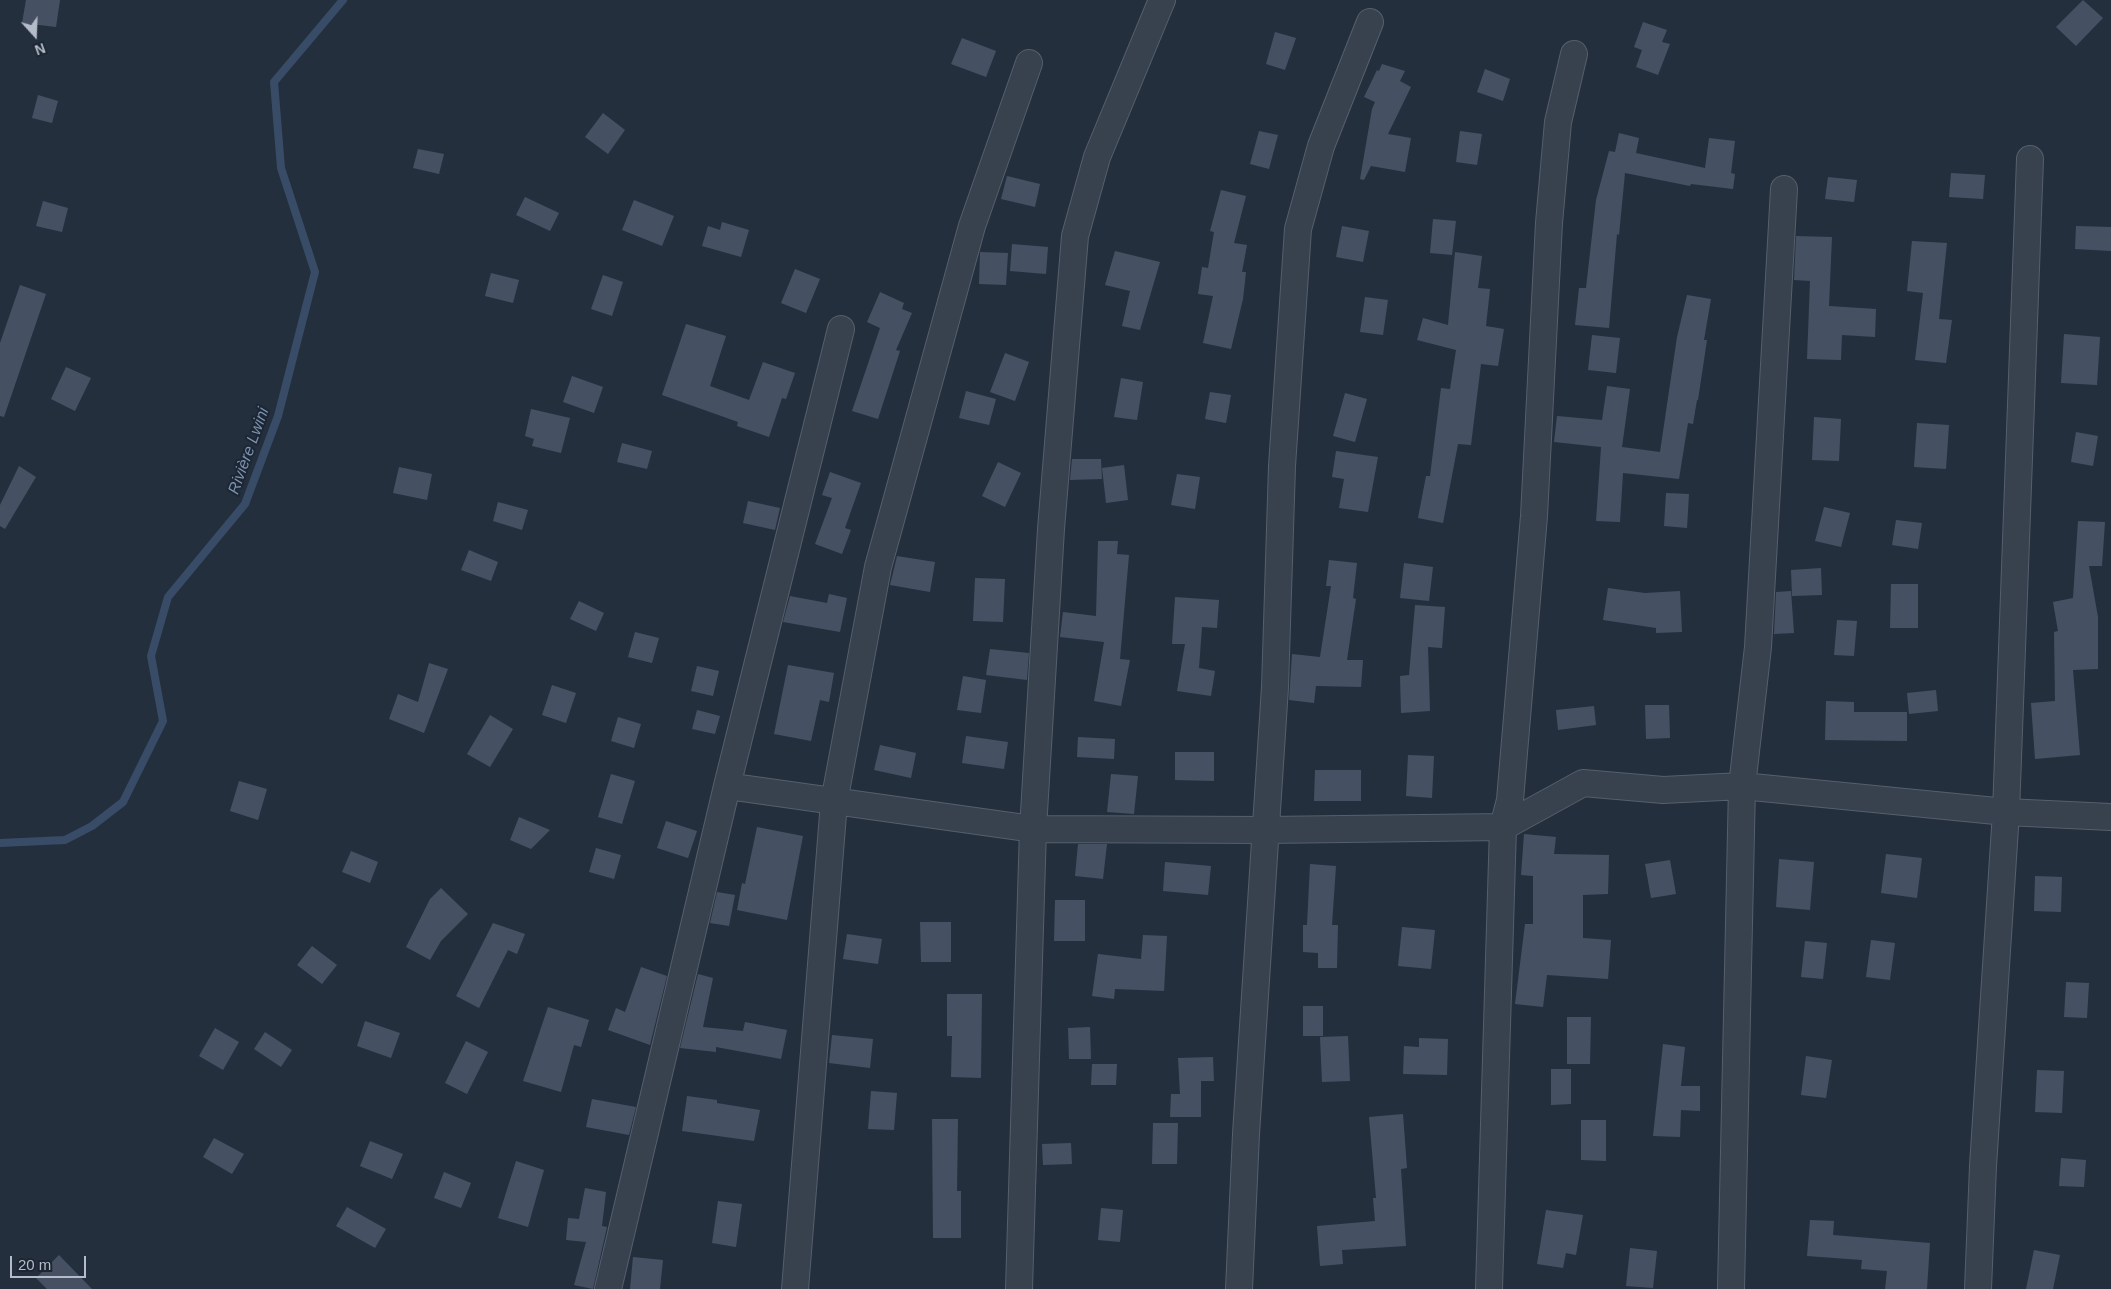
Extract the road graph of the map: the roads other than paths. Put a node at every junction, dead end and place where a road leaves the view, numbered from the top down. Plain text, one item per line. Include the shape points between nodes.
1 (1162, 0) edge
2 (1370, 22) dead end
3 (1574, 54) dead end
4 (1029, 63) dead end
5 (2030, 159) dead end
6 (1784, 189) dead end
7 (841, 329) dead end
8 (727, 786) junction
9 (1742, 786) junction
10 (834, 802) junction
11 (2006, 812) junction
12 (2111, 816) edge
13 (1503, 828) junction
14 (1033, 829) junction
15 (1266, 830) junction
16 (608, 1289) edge
17 (795, 1289) edge
18 (1019, 1289) edge
19 (1239, 1289) edge
20 (1489, 1289) edge
21 (1731, 1289) edge
22 (1978, 1289) edge

1 - 14 street via 1097,157 1075,236 1051,529
2 - 15 street via 1321,146 1298,229 1282,466 1275,687
3 - 13 street via 1558,122 1549,223 1533,526 1510,800
4 - 10 street via 972,226 878,567
5 - 11 street
6 - 9 street via 1758,647
7 - 8 street
8 - 10 street
8 - 16 street
9 - 11 street
9 - 13 street via 1662,790 1583,783
9 - 21 street
10 - 14 street
10 - 17 street
11 - 12 street
11 - 22 street
13 - 15 street
13 - 20 street
14 - 15 street
14 - 18 street
15 - 19 street

